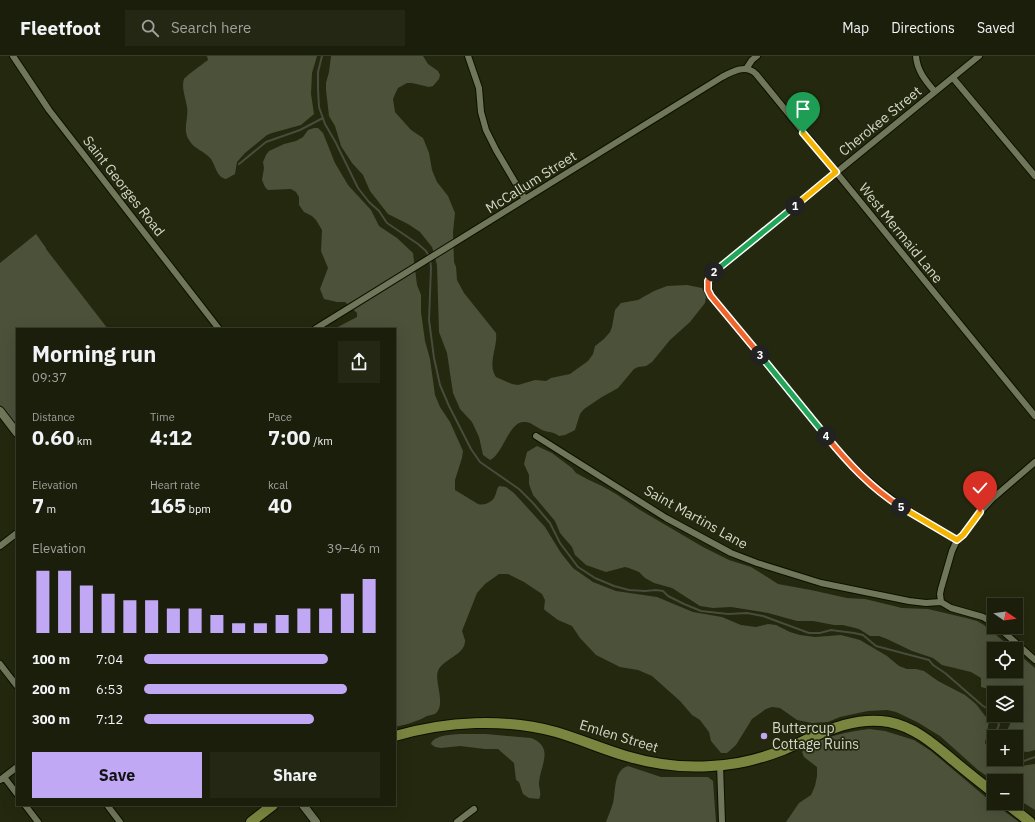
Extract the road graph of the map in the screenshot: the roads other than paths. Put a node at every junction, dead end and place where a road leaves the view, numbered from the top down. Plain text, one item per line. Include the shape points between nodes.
1 (13, 56) edge
2 (468, 56) edge
3 (757, 56) edge
4 (916, 56) edge
5 (979, 56) edge
6 (746, 69) junction
7 (953, 78) junction
8 (935, 92) junction
9 (836, 172) junction
10 (1035, 176) edge
11 (525, 199) junction
12 (218, 328) edge
13 (317, 328) edge
14 (0, 411) edge
15 (1035, 416) edge
16 (16, 433) edge
17 (536, 436) dead end
18 (1035, 462) edge
19 (16, 534) edge
20 (957, 540) junction
21 (0, 546) edge
22 (941, 602) junction
23 (987, 620) edge
24 (1006, 634) edge
25 (1035, 660) edge
26 (0, 664) edge
27 (16, 685) edge
28 (396, 736) edge
29 (720, 765) junction
30 (16, 768) edge
31 (2, 779) edge
32 (987, 787) edge
33 (16, 793) edge
34 (26, 806) edge
35 (109, 806) edge
36 (272, 806) edge
37 (304, 806) edge
38 (474, 808) dead end
39 (1015, 810) edge
40 (38, 822) edge
41 (120, 822) edge
42 (251, 822) edge
43 (316, 822) edge
44 (456, 822) edge
45 (722, 822) edge
46 (1030, 822) edge

1 - 12 street, Saint Georges Road via 50,110
2 - 11 street via 478,88 486,130
3 - 6 street
4 - 8 street via 923,77
5 - 7 street, Cherokee Street
6 - 9 street, West Mermaid Lane via 756,74
6 - 11 street, McCallum Street via 722,77
7 - 8 street, Cherokee Street
7 - 10 street
8 - 9 street, Cherokee Street
9 - 15 street, West Mermaid Lane
9 - 20 street, Cherokee Street via 712,274 707,284 711,296 854,468 898,505
11 - 13 street, McCallum Street
14 - 16 street
17 - 22 street, Saint Martins Lane via 666,518 731,553 820,583 909,601
18 - 20 street via 992,499
19 - 21 street
20 - 22 street via 941,589
22 - 23 street, Saint Martins Lane via 951,608
24 - 25 street
26 - 27 street
28 - 29 main road, Emlen Street via 455,724 513,725 555,732 647,761 690,767
29 - 32 main road, Emlen Street via 772,754 828,730 858,722 890,722 923,736
29 - 45 street
30 - 31 street
31 - 33 street
34 - 40 street
35 - 41 street
36 - 42 main road
37 - 43 street
38 - 44 street
39 - 46 main road

